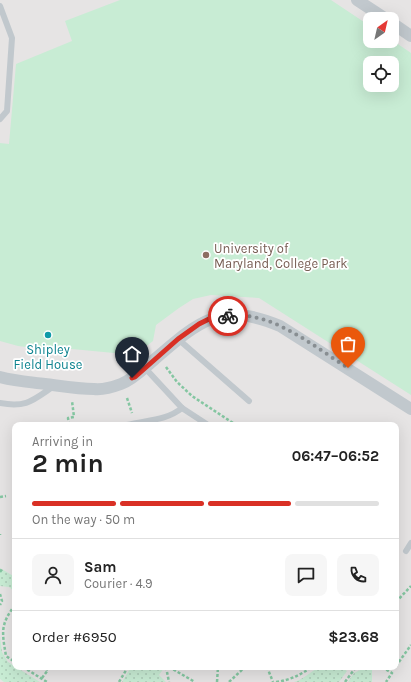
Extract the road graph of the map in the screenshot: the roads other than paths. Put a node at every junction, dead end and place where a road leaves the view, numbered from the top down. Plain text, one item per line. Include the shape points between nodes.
1 (357, 0) edge
2 (0, 6) edge
3 (375, 12) edge
4 (399, 28) edge
5 (411, 36) edge
6 (0, 120) edge
7 (178, 339) junction
8 (145, 368) junction
9 (0, 377) edge
10 (55, 385) junction
11 (249, 401) dead end
12 (0, 403) edge
13 (182, 408) junction
14 (411, 409) edge
15 (144, 422) edge
16 (203, 422) edge
17 (411, 543) edge
18 (406, 551) dead end

1 - 3 street
2 - 6 lane via 12,38 8,111
4 - 5 street
7 - 8 street
7 - 11 lane
7 - 14 street via 209,319 235,315 263,318 297,336
8 - 10 street via 135,377 112,387 95,390
8 - 13 lane
9 - 10 street
10 - 12 lane via 32,402 13,406
13 - 15 lane via 166,418
13 - 16 lane
17 - 18 lane

